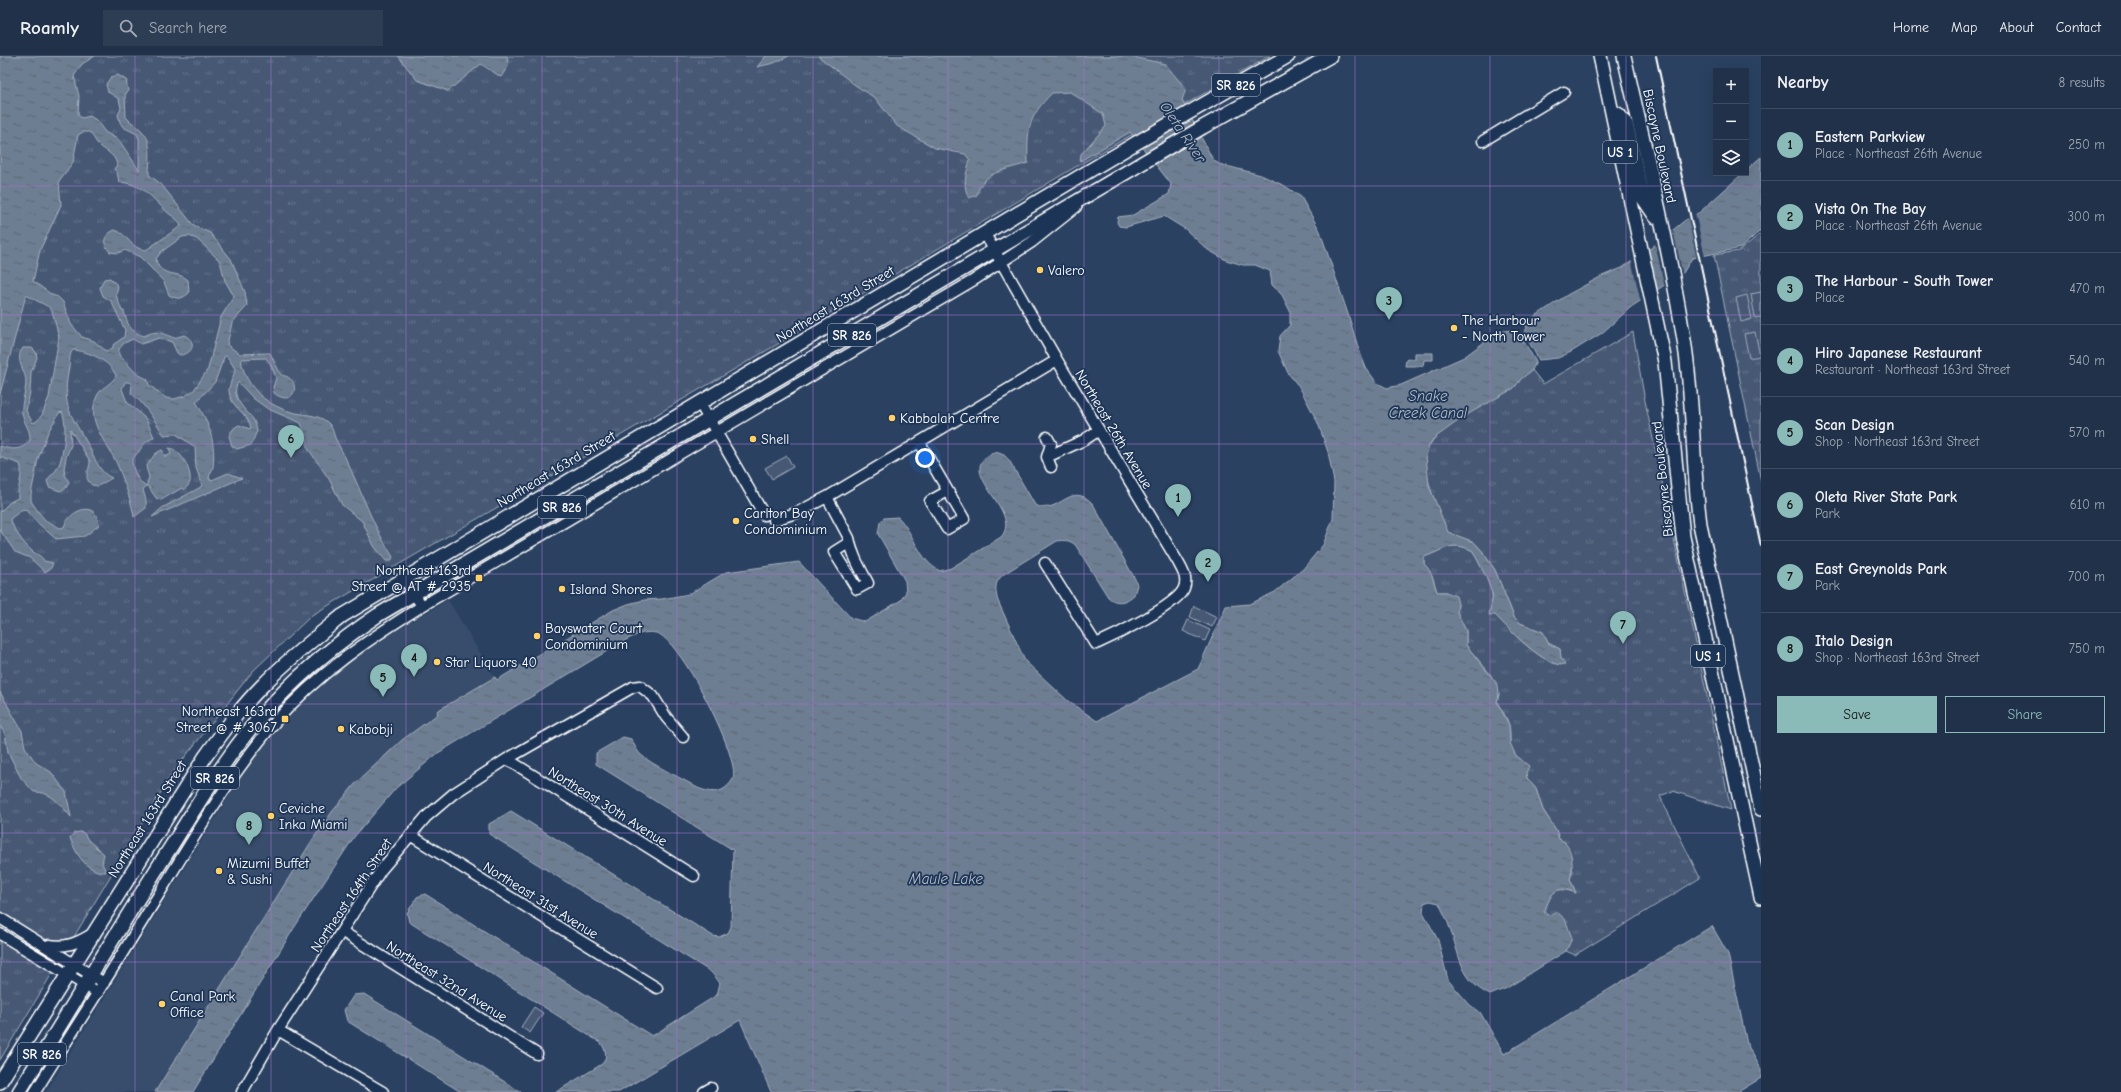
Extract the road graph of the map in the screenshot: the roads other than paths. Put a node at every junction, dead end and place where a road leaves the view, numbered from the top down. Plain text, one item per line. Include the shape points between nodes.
1 (1330, 56) edge
2 (1600, 56) edge
3 (1624, 56) edge
4 (1284, 59) edge
5 (1288, 78) junction
6 (1564, 92) dead end
7 (1612, 111) junction
8 (1483, 141) dead end
9 (1097, 190) junction
10 (1662, 229) junction
11 (985, 234) junction
12 (994, 251) junction
13 (1001, 263) junction
14 (1057, 360) junction
15 (699, 402) junction
16 (709, 420) junction
17 (1099, 430) junction
18 (717, 432) junction
19 (1047, 437) dead end
20 (920, 443) junction
21 (1047, 457) junction
22 (1051, 467) dead end
23 (948, 491) junction
24 (827, 497) junction
25 (764, 515) dead end
26 (774, 520) dead end
27 (850, 542) junction
28 (1045, 563) dead end
29 (404, 578) junction
30 (414, 594) junction
31 (422, 606) junction
32 (682, 736) dead end
33 (507, 759) junction
34 (1761, 809) edge
35 (410, 835) junction
36 (694, 876) dead end
37 (1761, 897) edge
38 (0, 918) edge
39 (12, 925) junction
40 (343, 932) junction
41 (94, 934) junction
42 (2, 935) edge
43 (44, 944) junction
44 (71, 969) junction
45 (88, 980) junction
46 (104, 983) junction
47 (657, 988) dead end
48 (98, 993) junction
49 (278, 1030) junction
50 (537, 1054) dead end
51 (0, 1082) edge
52 (18, 1092) edge
53 (35, 1092) edge
54 (242, 1092) edge
55 (383, 1092) edge

1 - 5 main road, SR 826
2 - 7 main road, Biscayne Boulevard / US 1
3 - 10 main road, Biscayne Boulevard / US 1
4 - 5 main road
4 - 11 main road, Northeast 163rd Street / SR 826 via 1136,142
5 - 9 main road, SR 826
6 - 8 street
7 - 10 main road via 1626,124 1644,198
7 - 37 main road, Biscayne Boulevard / US 1 via 1653,302 1668,388 1683,537
9 - 12 main road, SR 826
9 - 13 street via 1032,242
10 - 34 main road, Biscayne Boulevard / US 1 via 1687,360 1694,477 1700,524
11 - 12 street, Northeast 26th Avenue
11 - 15 main road, Northeast 163rd Street / SR 826
12 - 13 street, Northeast 26th Avenue
12 - 16 main road, SR 826
13 - 14 street, Northeast 26th Avenue
13 - 18 street
14 - 17 street, Northeast 26th Avenue
14 - 20 street
15 - 16 street
15 - 29 main road, Northeast 163rd Street / SR 826
16 - 18 street
16 - 30 main road, SR 826
17 - 21 street
17 - 28 street, Northeast 26th Avenue via 1185,575 1184,588 1180,595 1156,613 1096,644
18 - 25 street
18 - 31 street
19 - 21 street via 1051,444
20 - 23 street
20 - 24 street
21 - 22 street
23 - 23 street via 964,519 945,528 930,501
24 - 26 street via 796,514
24 - 27 street
27 - 27 street via 851,552 868,583 855,589 834,552
29 - 30 street
29 - 41 main road, Northeast 163rd Street / SR 826 via 342,616 288,660 234,718 204,757
30 - 31 street
30 - 45 main road, SR 826 via 378,615 325,654 273,702 214,779
31 - 46 street via 352,652 321,677 277,721 248,756 216,803
32 - 33 street, Northeast 164th Street via 653,696 640,686 627,689 607,703
33 - 35 street, Northeast 164th Street via 453,794
33 - 36 street, Northeast 30th Avenue
35 - 40 street, Northeast 164th Street via 381,870
35 - 47 street, Northeast 31st Avenue
38 - 39 street
39 - 42 street
39 - 43 street
40 - 49 street, Northeast 164th Street
40 - 50 street, Northeast 32nd Avenue
41 - 43 street via 68,946
41 - 44 main road, Northeast 163rd Street / SR 826
42 - 44 street
43 - 44 street
44 - 45 street
44 - 51 main road, Northeast 163rd Street / SR 826
45 - 46 street
45 - 48 street
45 - 52 main road, SR 826
46 - 48 street
48 - 53 street
49 - 54 street, Northeast 164th Street
49 - 55 street

